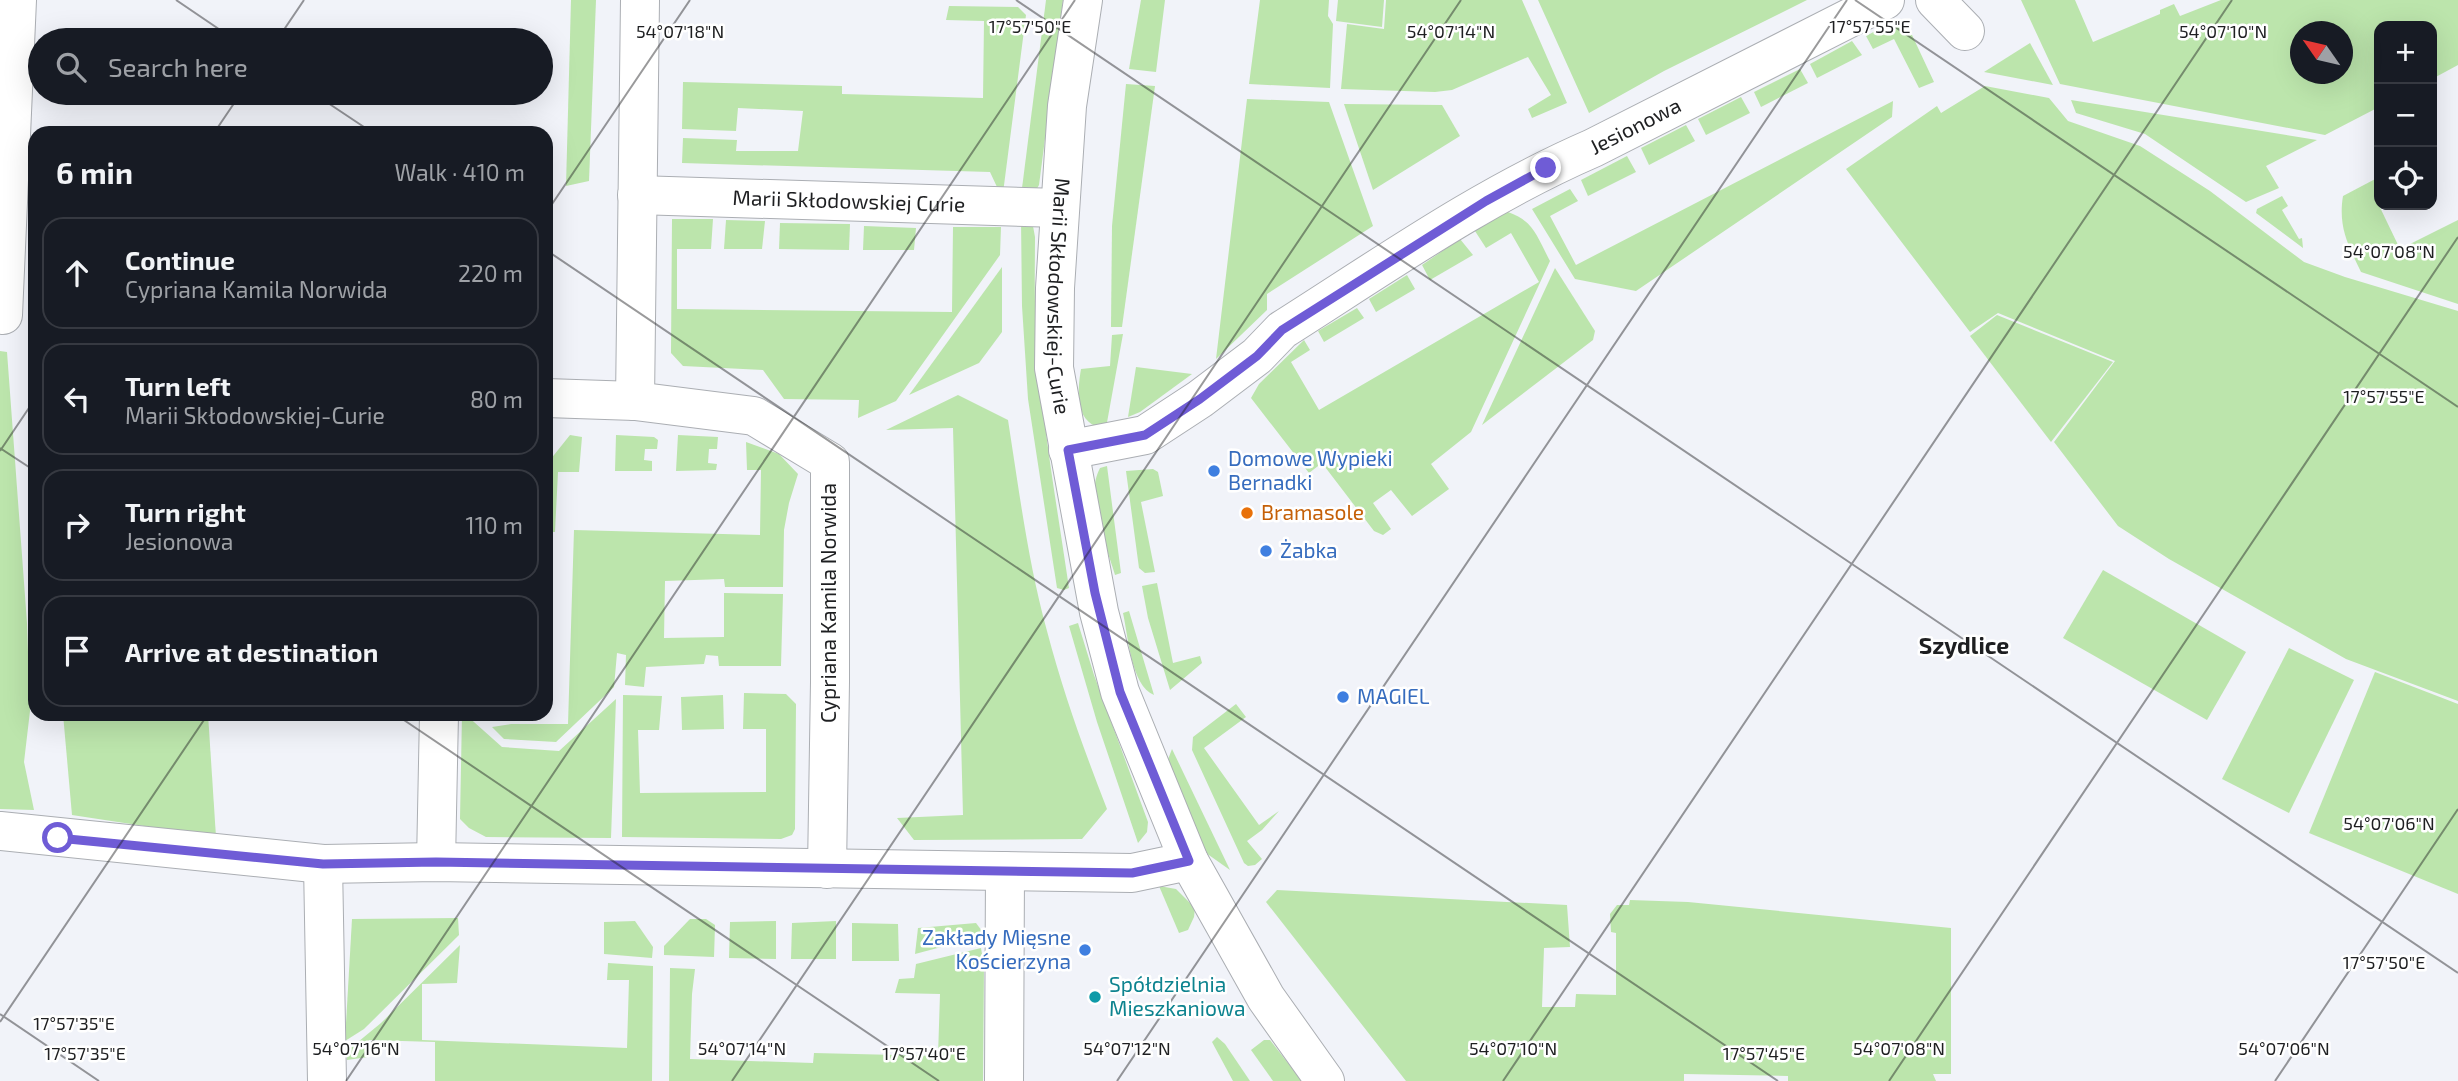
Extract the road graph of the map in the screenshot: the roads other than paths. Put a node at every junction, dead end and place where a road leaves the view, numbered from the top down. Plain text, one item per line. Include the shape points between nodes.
1 (17, 0) edge
2 (640, 0) edge
3 (1083, 0) edge
4 (1885, 0) edge
5 (1935, 0) edge
6 (1965, 31) dead end
7 (637, 195) junction
8 (1060, 208) junction
9 (3, 315) dead end
10 (553, 398) edge
11 (635, 401) junction
12 (1068, 450) junction
13 (439, 721) edge
14 (0, 831) edge
15 (1189, 861) junction
16 (436, 862) junction
17 (323, 864) junction
18 (827, 869) junction
19 (1005, 871) junction
20 (327, 1081) edge
21 (1003, 1081) edge
22 (1325, 1081) edge

1 - 9 street
2 - 7 street
3 - 8 street, Marii Skłodowskiej-Curie via 1067,106
4 - 12 street, Jesionowa via 1486,201 1282,330 1257,356 1145,435
5 - 6 street
7 - 8 street, Marii Skłodowskiej Curie
7 - 11 street
8 - 12 street, Marii Skłodowskiej-Curie via 1055,368
10 - 11 street, Cypriana Kamila Norwida
11 - 18 street, Cypriana Kamila Norwida via 754,416 830,462
12 - 15 street, Marii Skłodowskiej-Curie via 1097,603 1120,692
13 - 16 street
14 - 17 street
15 - 19 street via 1132,873
15 - 22 street, Marii Skłodowskiej-Curie via 1266,999
16 - 17 street
16 - 18 street
17 - 20 street
18 - 19 street
19 - 21 street

